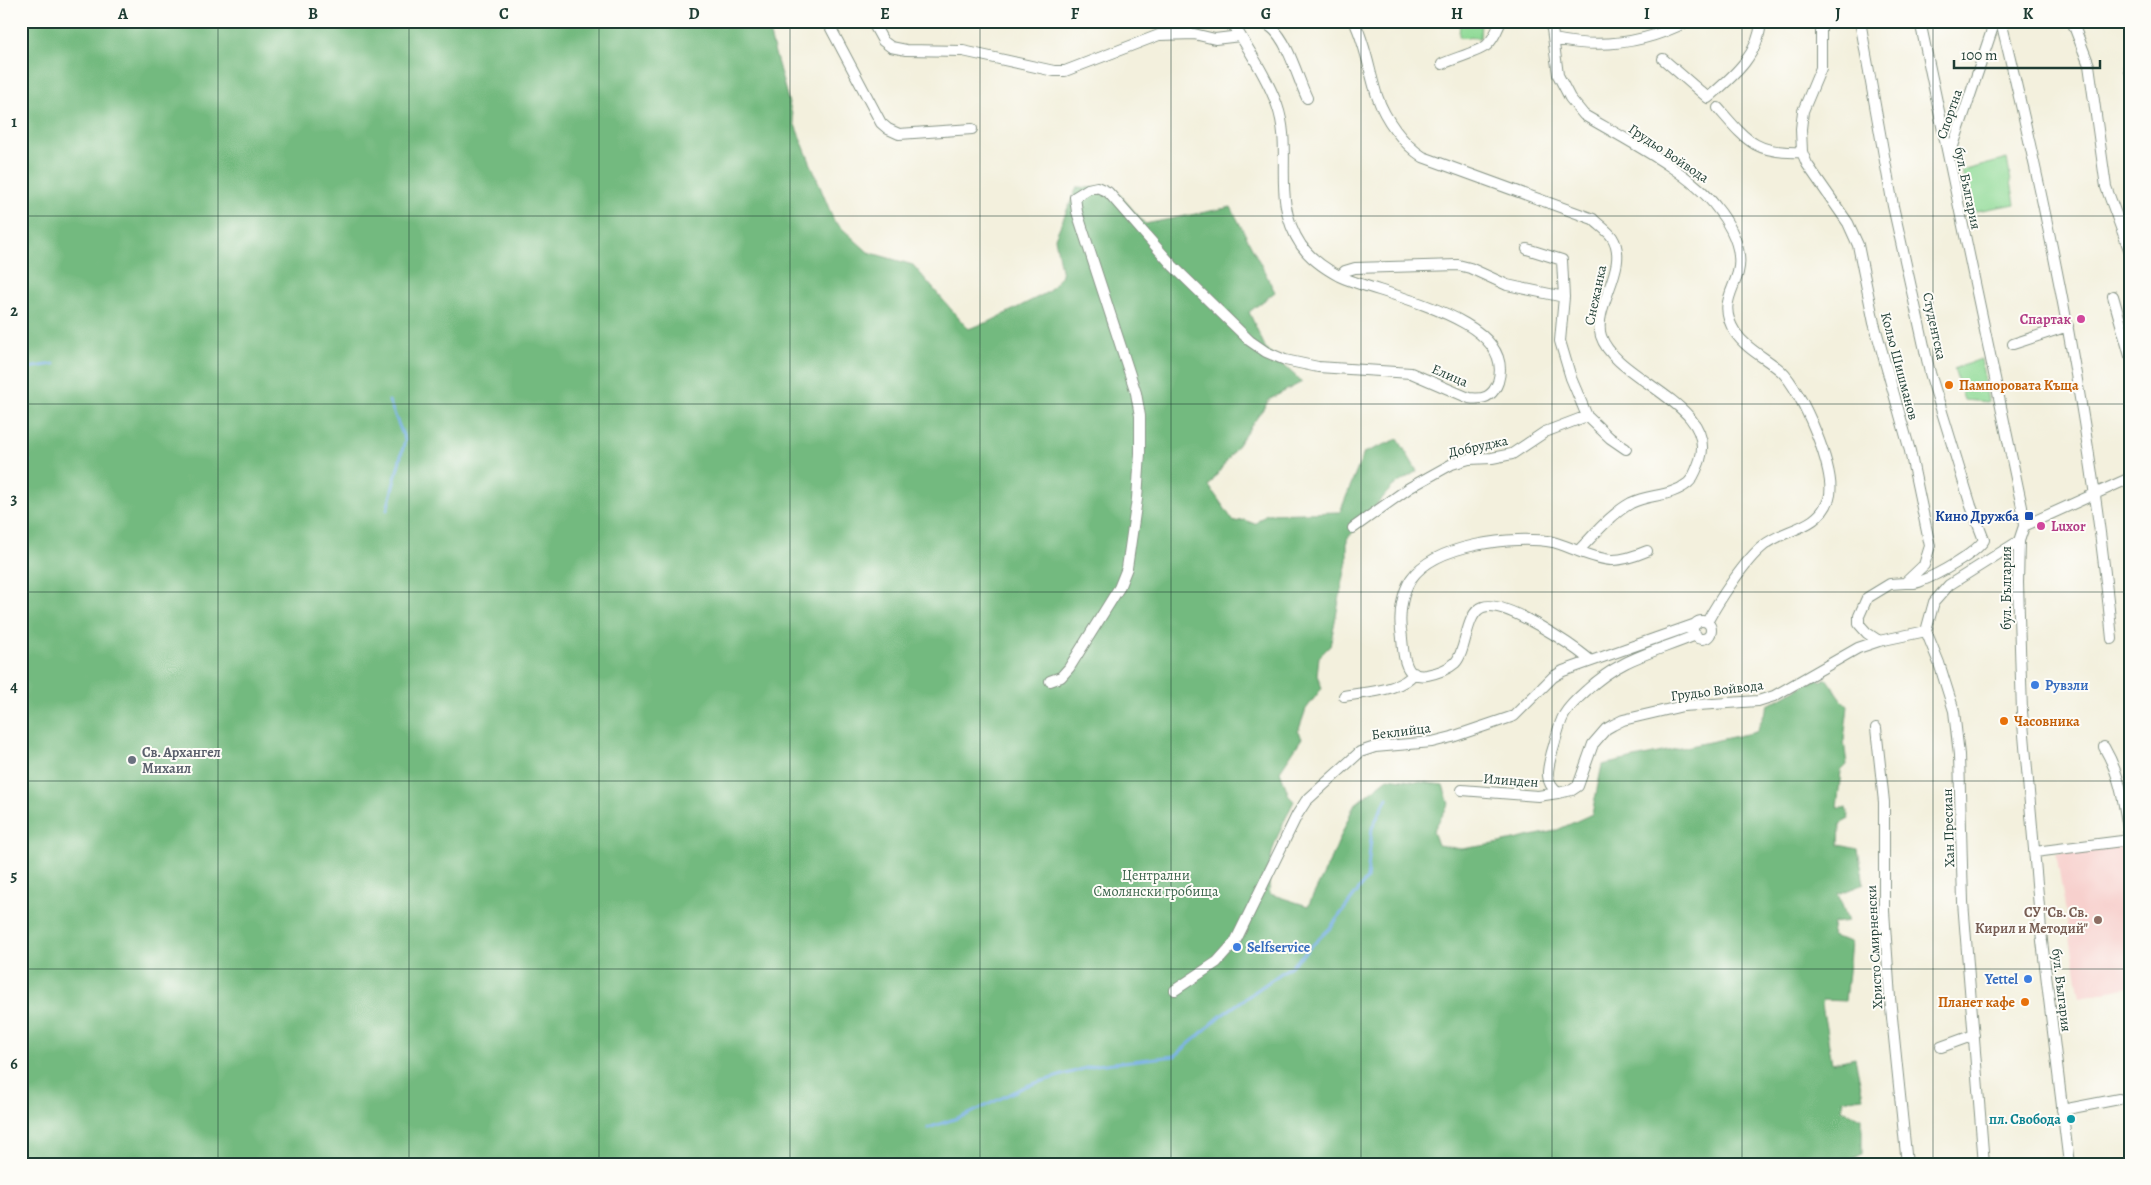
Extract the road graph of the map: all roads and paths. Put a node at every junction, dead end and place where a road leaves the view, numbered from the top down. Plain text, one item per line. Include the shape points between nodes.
1 (827, 21) edge
2 (872, 21) edge
3 (1125, 21) edge
4 (1133, 21) edge
5 (1354, 21) edge
6 (1500, 21) edge
7 (1551, 21) edge
8 (1688, 21) edge
9 (1761, 21) edge
10 (1821, 21) edge
11 (1860, 21) edge
12 (1920, 21) edge
13 (1995, 21) edge
14 (2001, 21) edge
15 (2072, 21) edge
16 (2126, 21) edge
17 (1230, 23) edge
18 (1240, 36) junction
19 (1554, 38) junction
20 (2129, 45) edge
21 (1663, 59) dead end
22 (1442, 64) dead end
23 (2130, 71) edge
24 (1307, 98) dead end
25 (1718, 108) dead end
26 (972, 129) dead end
27 (1802, 152) junction
28 (1948, 159) junction
29 (1527, 249) dead end
30 (2130, 252) edge
31 (1340, 276) junction
32 (2113, 296) dead end
33 (1564, 297) junction
34 (2068, 326) junction
35 (2013, 344) dead end
36 (2130, 356) edge
37 (1588, 416) junction
38 (1626, 449) dead end
39 (2130, 478) edge
40 (2095, 494) junction
41 (2024, 526) junction
42 (1353, 528) dead end
43 (2019, 541) junction
44 (1578, 551) junction
45 (1646, 551) dead end
46 (1905, 583) junction
47 (1707, 622) junction
48 (1696, 624) junction
49 (1926, 628) junction
50 (1696, 636) junction
51 (2112, 639) dead end
52 (1879, 641) junction
53 (1590, 660) junction
54 (1414, 673) junction
55 (1050, 681) dead end
56 (1344, 696) dead end
57 (1876, 728) dead end
58 (2104, 747) dead end
59 (1462, 790) dead end
60 (1558, 793) junction
61 (2130, 840) edge
62 (2034, 852) junction
63 (1175, 990) dead end
64 (1974, 1035) junction
65 (1941, 1047) dead end
66 (2119, 1099) dead end
67 (2062, 1110) junction
68 (1907, 1164) edge
69 (1984, 1164) edge
70 (2069, 1164) edge

1 - 26 street via 876,114 888,129 899,134
2 - 18 street via 883,41 891,47 963,52 1054,71 1066,71 1159,35
3 - 4 street
5 - 44 street, Снежанка via 1367,55 1377,97 1410,149 1423,157 1593,219 1612,237 1617,252 1616,264 1601,318 1599,329 1602,339 1615,356 1642,380 1689,414 1700,436 1702,453 1688,483 1670,494 1632,503
6 - 22 street via 1485,47
7 - 19 street, Грудьо Войвода
8 - 19 street via 1634,41 1576,44
9 - 21 street via 1756,46 1733,76 1708,98
10 - 27 street, Кольо Шишманов via 1821,68 1803,111
11 - 46 street, Студентска via 1893,206 1930,372 1984,540 1981,545 1920,582
12 - 28 street, бул. България
13 - 28 street, Спортна
14 - 34 street via 2049,225
15 - 30 street via 2089,65 2106,187
16 - 20 street
17 - 18 street, Елица
17 - 24 street via 1262,23 1272,28 1282,40
18 - 31 street, Елица via 1278,106 1283,139 1283,191 1293,232 1315,260
19 - 47 street, Грудьо Войвода via 1558,75 1584,115 1701,189 1718,209 1733,236 1739,256 1738,274 1727,298 1729,318 1735,332 1792,383 1824,456 1830,490 1824,508 1811,522 1764,545 1717,604
20 - 23 street
25 - 27 street via 1757,147 1782,153
27 - 46 street, Кольо Шишманов via 1848,222 1858,245 1874,323 1910,451 1930,546 1924,565
28 - 41 street, бул. България
29 - 33 street via 1562,260
31 - 33 street via 1355,268 1458,265 1508,285
31 - 55 street, Елица via 1437,309 1476,330 1492,345 1498,360 1499,380 1492,394 1479,400 1411,373 1318,367 1276,357 1250,341 1173,266 1108,192 1096,187 1088,188 1075,197 1081,225 1136,393 1140,453 1127,568 1069,668 1061,677
32 - 36 street
33 - 37 street via 1560,341 1571,378
34 - 35 street
34 - 40 street
37 - 38 street
37 - 42 street, Добруджа via 1545,432 1512,454 1452,464 1409,488
39 - 40 street
40 - 41 street
40 - 51 street
41 - 43 street, бул. България
43 - 49 street via 1949,585 1934,602
43 - 62 street, бул. България via 2022,712
44 - 45 street via 1604,561 1624,560
44 - 54 street via 1554,542 1525,540 1472,544 1419,569 1410,580 1403,598 1400,624 1406,662
46 - 52 street, Кольо Шишманов via 1890,584 1867,598 1859,624
47 - 48 street
47 - 50 street via 1710,635
48 - 50 street
48 - 53 street, Беклийца
49 - 52 street
49 - 64 street, Хан Пресиан via 1954,712 1962,806 1963,902
50 - 60 street via 1626,661 1610,670 1571,704 1563,716 1546,778
52 - 60 street, Грудьо Войвода via 1858,648 1774,696 1758,701 1683,706 1613,725 1593,744 1578,786
53 - 54 street via 1568,642 1503,608 1484,606 1472,619 1456,662 1431,674 1421,676
53 - 63 street, Беклийца via 1553,677 1514,716 1432,742 1375,746 1347,762 1306,801 1297,815 1235,942 1217,962
54 - 56 street via 1406,683 1397,686
57 - 68 street, Христо Смирненски via 1884,802 1884,911 1890,998
58 - 61 street via 2121,786
59 - 60 street, Илинден via 1538,796
61 - 62 street
62 - 67 street, бул. България
64 - 65 street
64 - 69 street, Хан Пресиан
66 - 67 street
67 - 70 street, бул. България

